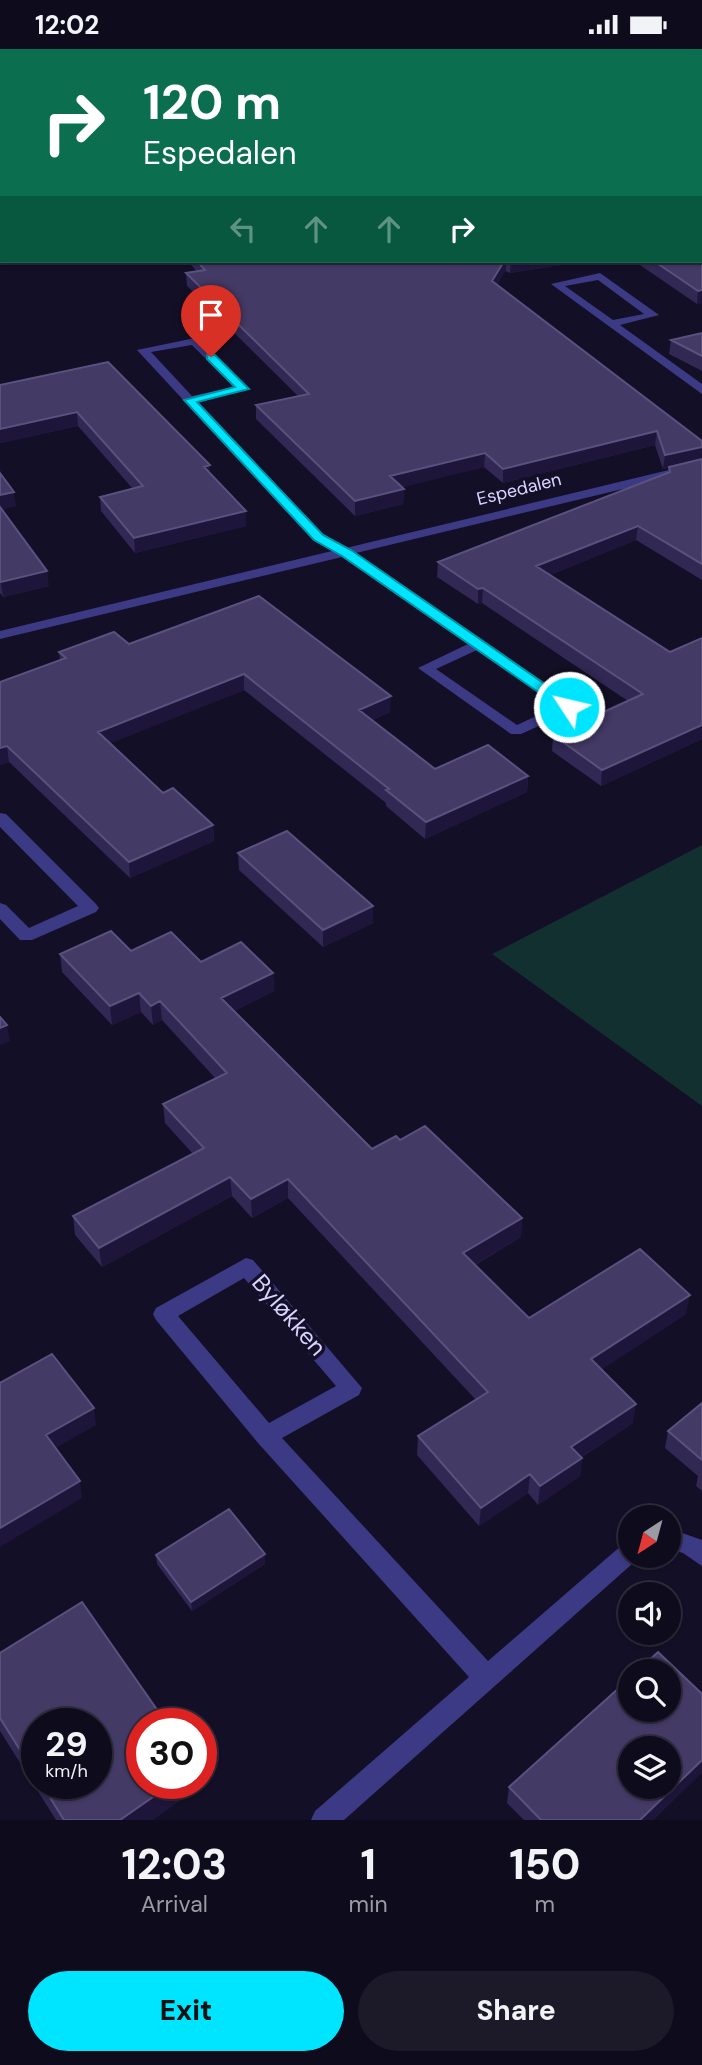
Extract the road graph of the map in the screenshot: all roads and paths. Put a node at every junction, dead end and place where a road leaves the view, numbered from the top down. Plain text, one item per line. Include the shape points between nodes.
1 (611, 324) junction
2 (702, 390) edge
3 (189, 400) junction
4 (702, 466) edge
5 (346, 553) junction
6 (0, 635) edge
7 (479, 644) junction
8 (0, 818) edge
9 (0, 909) edge
10 (266, 1436) junction
11 (681, 1542) edge
12 (702, 1555) edge
13 (618, 1563) edge
14 (487, 1678) junction
15 (324, 1820) edge

1 - 1 street via 567,292 556,284 600,276 653,315
1 - 2 street
3 - 3 street via 243,389 195,341 143,350
3 - 5 street via 318,537
4 - 5 street, Espedalen
5 - 6 street, Espedalen
5 - 7 street
7 - 7 street via 524,675 569,707 516,731 425,668
8 - 9 street via 90,908 26,936
10 - 10 street, Byløkken via 164,1314 246,1266 351,1388
10 - 14 street, Byløkken
11 - 12 street
13 - 14 street
14 - 15 street

